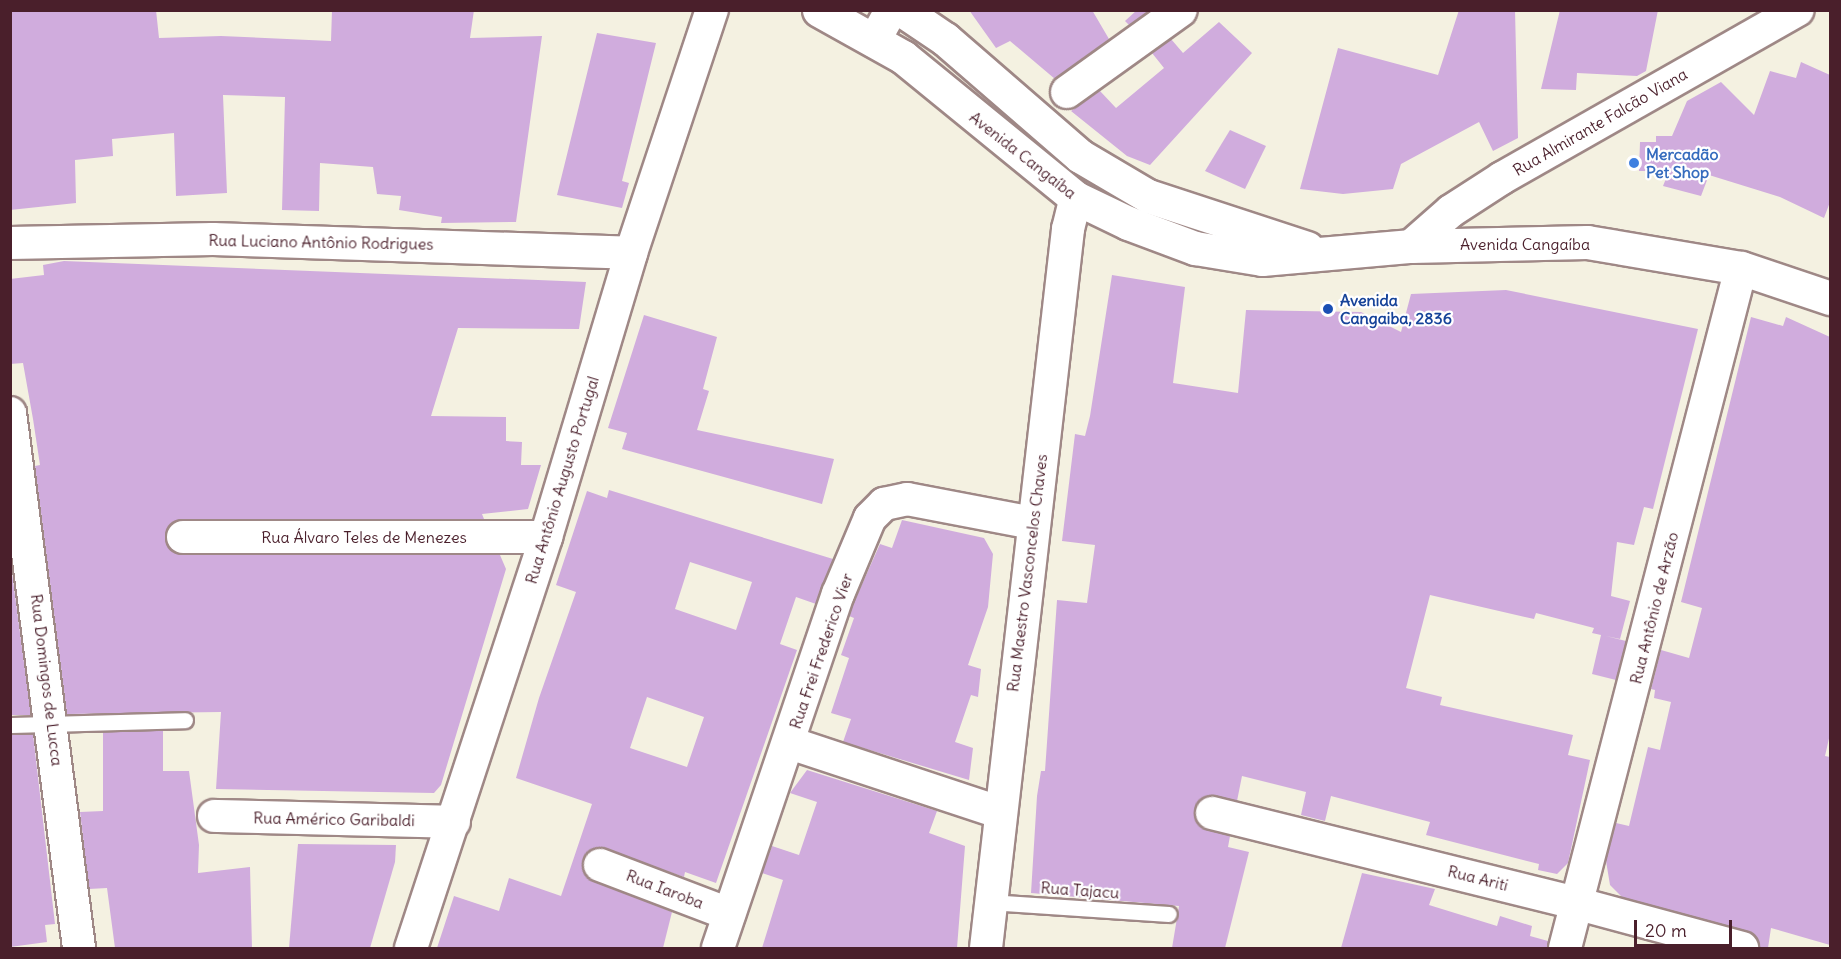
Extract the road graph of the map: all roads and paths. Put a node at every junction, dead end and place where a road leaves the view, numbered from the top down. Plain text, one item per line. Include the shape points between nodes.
1 (712, 10) edge
2 (891, 10) edge
3 (903, 10) edge
4 (1181, 10) edge
5 (1798, 10) edge
6 (828, 12) edge
7 (874, 41) junction
8 (1067, 92) dead end
9 (1076, 198) junction
10 (10, 243) edge
11 (1411, 246) junction
12 (1320, 252) junction
13 (631, 253) junction
14 (1742, 268) junction
15 (1830, 298) edge
16 (10, 413) edge
17 (1033, 523) junction
18 (183, 537) dead end
19 (546, 537) junction
20 (185, 720) dead end
21 (52, 722) junction
22 (10, 725) edge
23 (790, 743) junction
24 (999, 812) junction
25 (1212, 813) dead end
26 (214, 816) dead end
27 (454, 822) junction
28 (600, 865) dead end
29 (989, 902) junction
30 (1579, 904) junction
31 (729, 914) junction
32 (1169, 914) dead end
33 (79, 948) edge
34 (411, 948) edge
35 (718, 948) edge
36 (986, 948) edge
37 (1565, 948) edge
38 (1742, 948) edge

1 - 13 street, Rua Antônio Augusto Portugal
2 - 7 street
3 - 12 main road, Avenida Cangaíba via 945,39 1080,156 1148,196
4 - 8 street
5 - 11 street, Rua Almirante Falcão Viana via 1502,178 1443,216
6 - 7 main road, Avenida Cangaíba
7 - 9 main road, Avenida Cangaíba via 903,57
9 - 12 main road, Avenida Cangaíba via 1195,248 1262,259
9 - 17 street, Rua Maestro Vasconcelos Chaves via 1068,229
10 - 13 street, Rua Luciano Antônio Rodrigues via 213,239
11 - 12 main road, Avenida Cangaíba
11 - 14 main road, Avenida Cangaíba via 1587,242
13 - 19 street, Rua Antônio Augusto Portugal
14 - 15 main road, Avenida Cangaíba
14 - 30 street, Rua Antônio de Arzão
16 - 21 street, Rua Domingos de Lucca
17 - 23 street, Rua Frei Frederico Vier via 930,501 907,499 884,504 870,518 838,594
17 - 24 street, Rua Maestro Vasconcelos Chaves
18 - 19 street, Rua Álvaro Teles de Menezes
19 - 27 street, Rua Antônio Augusto Portugal
20 - 21 lane
21 - 22 lane
21 - 33 street, Rua Domingos de Lucca
23 - 24 street
23 - 31 street, Rua Frei Frederico Vier
24 - 29 street, Rua Maestro Vasconcelos Chaves
25 - 30 street, Rua Ariti
26 - 27 street, Rua Américo Garibaldi
27 - 34 street, Rua Antônio Augusto Portugal
28 - 31 street, Rua Iaroba
29 - 32 lane, Rua Tajacu
29 - 36 street, Rua Maestro Vasconcelos Chaves
30 - 37 street, Rua Antônio de Arzão
30 - 38 street, Rua Ariti
31 - 35 street, Rua Frei Frederico Vier

